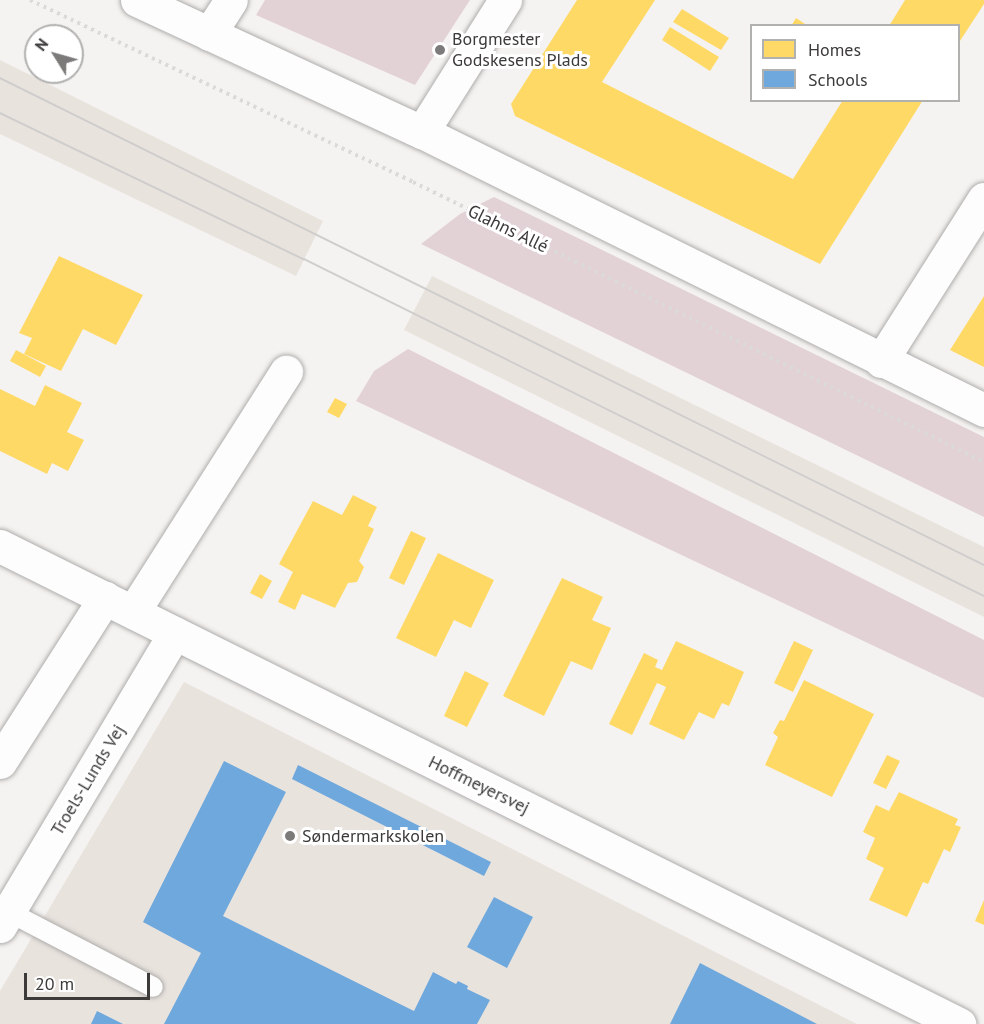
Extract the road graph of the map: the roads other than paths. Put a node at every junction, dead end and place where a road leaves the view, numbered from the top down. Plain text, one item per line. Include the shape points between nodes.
1 (137, 0) edge
2 (231, 0) edge
3 (506, 0) edge
4 (209, 34) junction
5 (422, 132) junction
6 (984, 199) edge
7 (881, 361) junction
8 (286, 372) dead end
9 (984, 410) edge
10 (0, 546) edge
11 (119, 605) junction
12 (175, 633) junction
13 (0, 762) edge
14 (4, 919) edge
15 (153, 987) dead end
16 (958, 1024) edge

1 - 4 street
2 - 4 street
3 - 5 street
4 - 5 street
5 - 7 street
6 - 7 street
7 - 9 street
8 - 11 street
10 - 11 street, Hoffmeyersvej
11 - 12 street, Hoffmeyersvej
11 - 13 street
12 - 14 street, Troels-Lunds Vej
12 - 16 street, Hoffmeyersvej
14 - 15 lane

